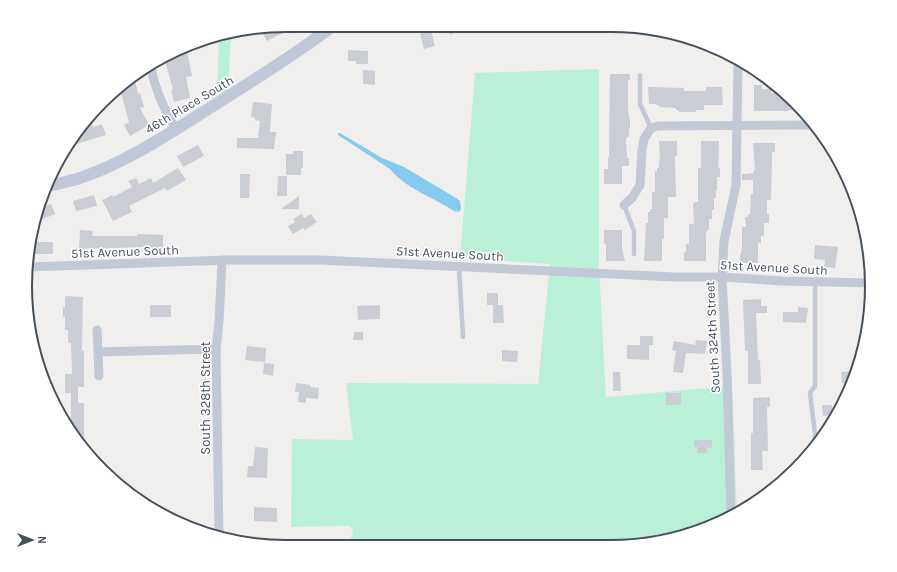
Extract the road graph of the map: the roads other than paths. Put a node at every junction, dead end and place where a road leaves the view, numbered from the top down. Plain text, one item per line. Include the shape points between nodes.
1 (325, 32) edge
2 (738, 66) edge
3 (152, 71) edge
4 (640, 75) dead end
5 (808, 125) edge
6 (737, 126) junction
7 (651, 128) junction
8 (176, 129) junction
9 (53, 185) edge
10 (624, 205) joint
11 (634, 254) dead end
12 (222, 260) junction
13 (459, 266) junction
14 (33, 268) edge
15 (722, 277) junction
16 (815, 282) junction
17 (865, 283) edge
18 (98, 330) dead end
19 (463, 338) dead end
20 (216, 349) junction
21 (98, 352) junction
22 (99, 376) dead end
23 (815, 438) edge
24 (731, 510) edge
25 (219, 531) edge

1 - 8 street, 46th Place South via 266,73
2 - 6 street, South 324th Street
3 - 8 street via 159,98
4 - 7 lane via 640,104
5 - 6 street
6 - 7 street
6 - 15 street, South 324th Street via 736,185 724,241
7 - 10 street via 644,139 640,185
8 - 9 street, 46th Place South via 110,165 77,179
10 - 11 lane via 634,231
12 - 13 street, 51st Avenue South via 321,260
12 - 14 street, 51st Avenue South
12 - 20 street, South 328th Street
13 - 15 street, 51st Avenue South via 674,277
13 - 19 lane
15 - 16 street, 51st Avenue South
15 - 24 street, South 324th Street
16 - 17 street, 51st Avenue South
16 - 23 lane via 815,386 810,393
18 - 21 street
20 - 21 street
20 - 25 street, South 328th Street
21 - 22 street

